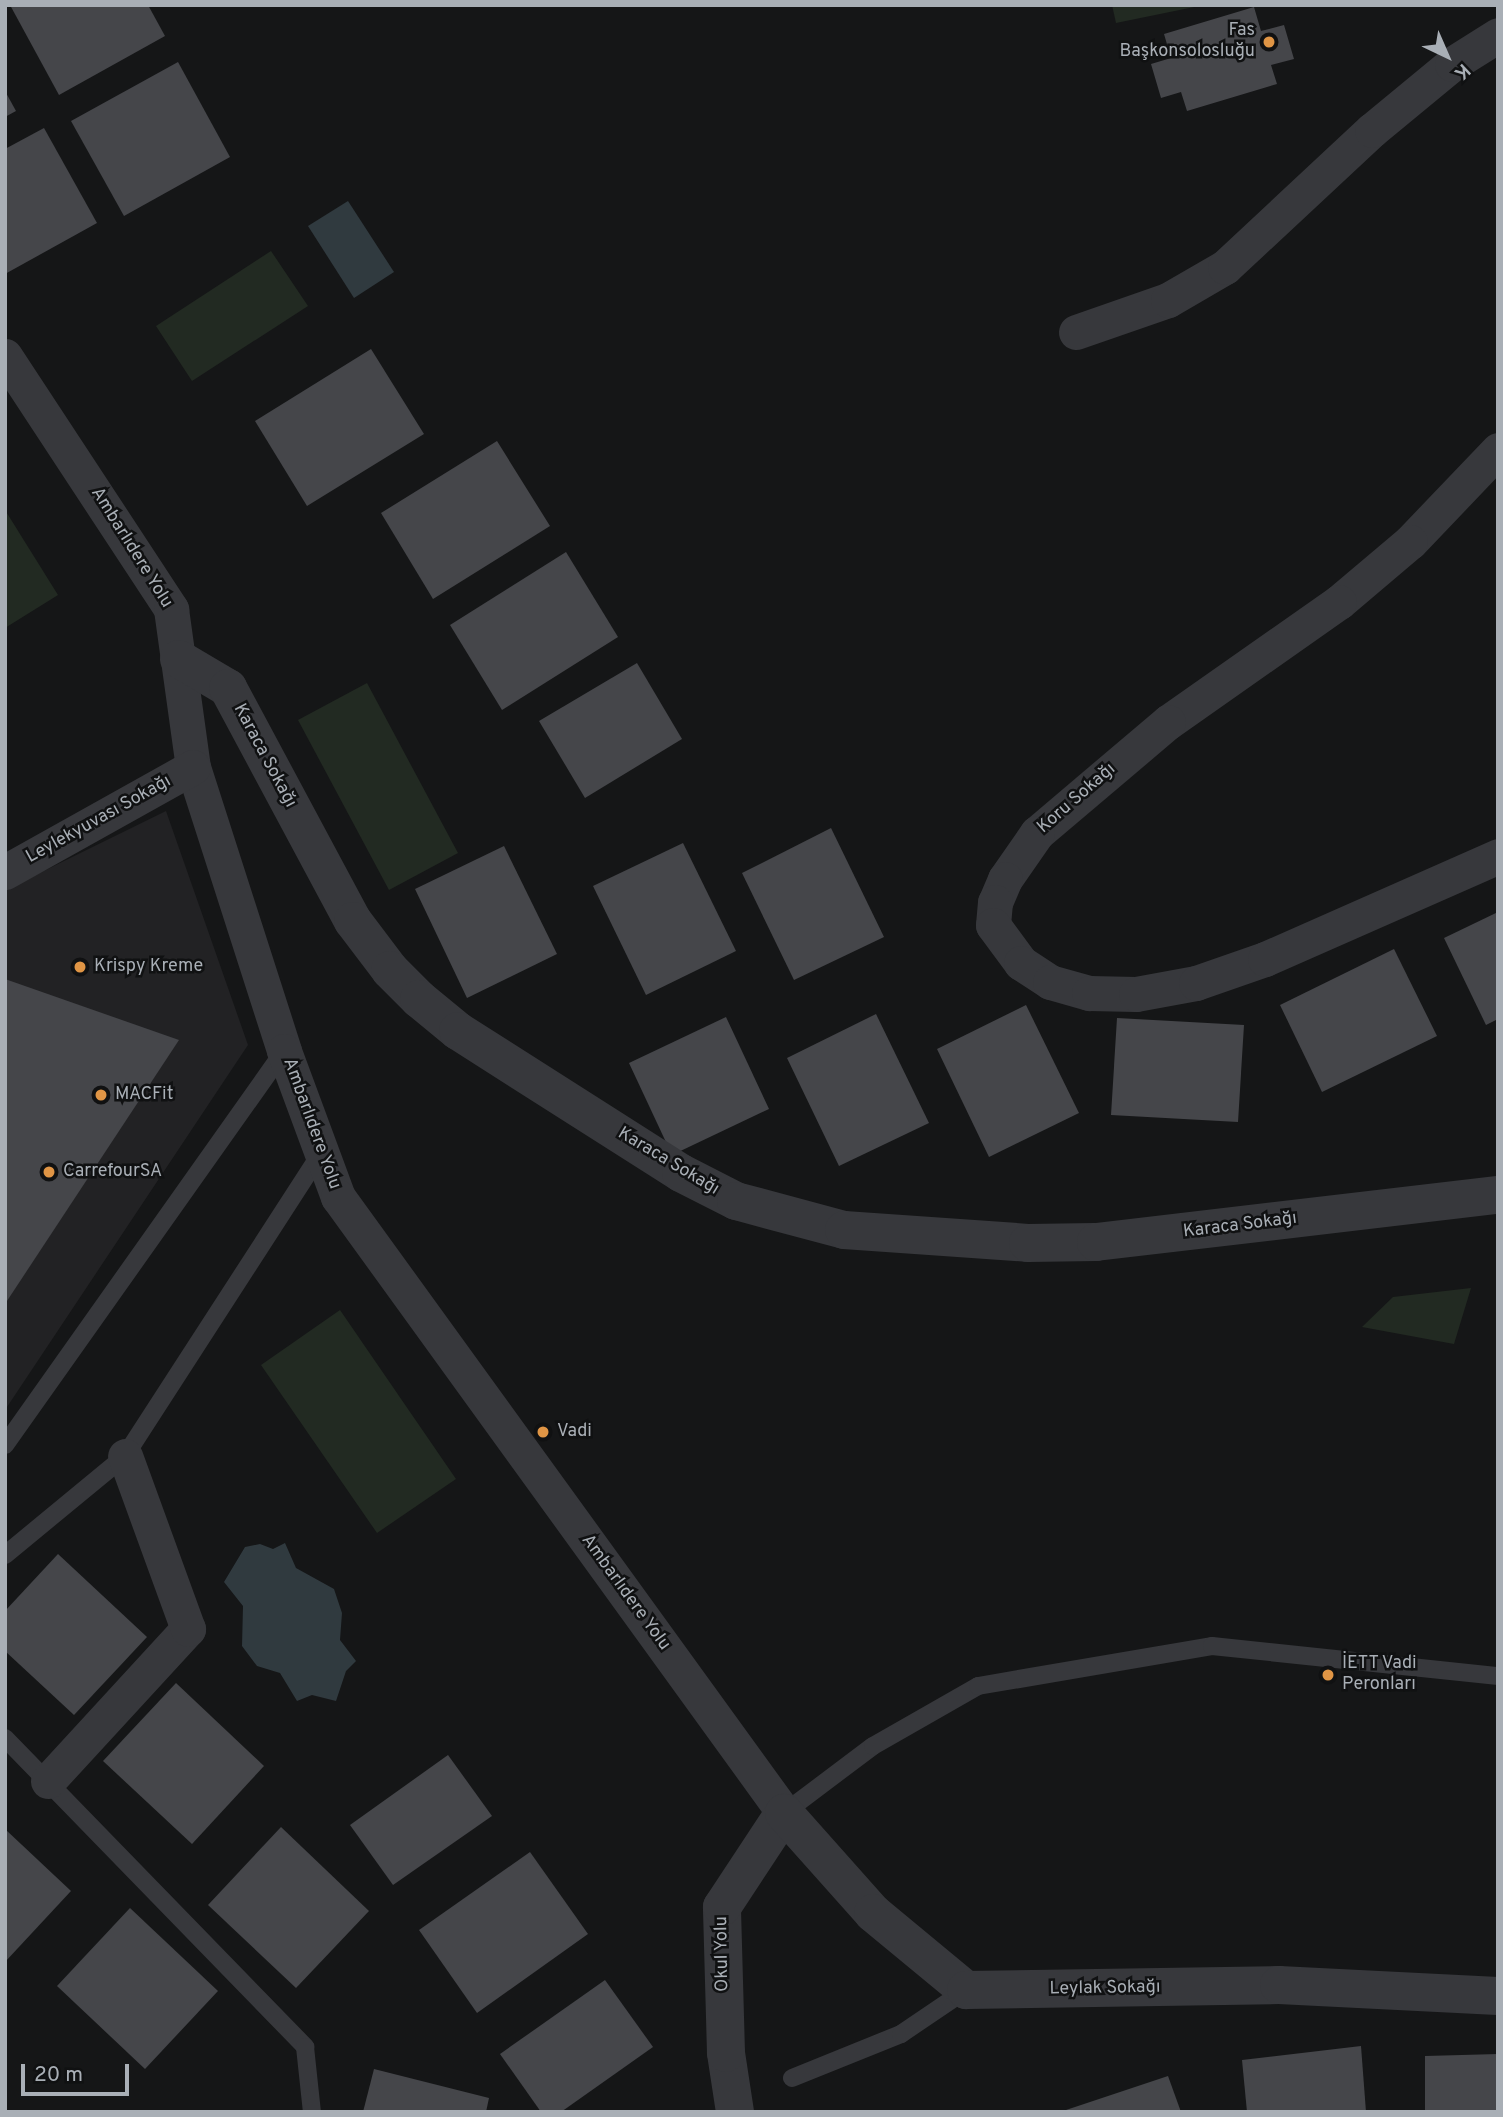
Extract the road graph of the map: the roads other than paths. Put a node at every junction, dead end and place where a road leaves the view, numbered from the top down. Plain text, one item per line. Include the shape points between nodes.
1 (1498, 35) edge
2 (1076, 332) dead end
3 (5, 356) edge
4 (1498, 450) edge
5 (179, 659) junction
6 (192, 767) junction
7 (1498, 856) edge
8 (5, 872) edge
9 (284, 1051) junction
10 (322, 1151) junction
11 (1498, 1195) edge
12 (5, 1445) edge
13 (125, 1456) junction
14 (5, 1555) edge
15 (1498, 1676) edge
16 (5, 1738) edge
17 (48, 1781) junction
18 (783, 1813) junction
19 (966, 1990) junction
20 (1498, 1996) edge
21 (792, 2078) dead end
22 (312, 2112) edge
23 (735, 2112) edge

1 - 2 street via 1452,64 1373,130 1225,267 1168,300
3 - 5 street, Ambarlıdere Yolu via 171,609
4 - 7 street, Koru Sokağı via 1410,542 1339,601 1168,722 1037,833 1004,879 993,925 1021,963 1050,982 1089,993 1136,995 1196,983 1265,959
5 - 6 street, Ambarlıdere Yolu
5 - 11 street, Karaca Sokağı via 228,688 353,921 419,999 469,1038 681,1173 736,1201 845,1230 1082,1242
6 - 8 street, Leylekyuvası Sokağı
6 - 9 street, Ambarlıdere Yolu
9 - 10 street, Ambarlıdere Yolu
9 - 12 lane
10 - 13 lane
10 - 18 street, Ambarlıdere Yolu via 338,1197
13 - 14 lane
13 - 17 street via 188,1629
15 - 18 lane via 1212,1646 978,1686 873,1745
16 - 17 lane
17 - 22 lane via 305,2047
18 - 19 street via 873,1913
18 - 23 street, Okul Yolu via 722,1907 726,2053
19 - 20 street, Leylak Sokağı via 1279,1985
19 - 21 lane via 901,2034

